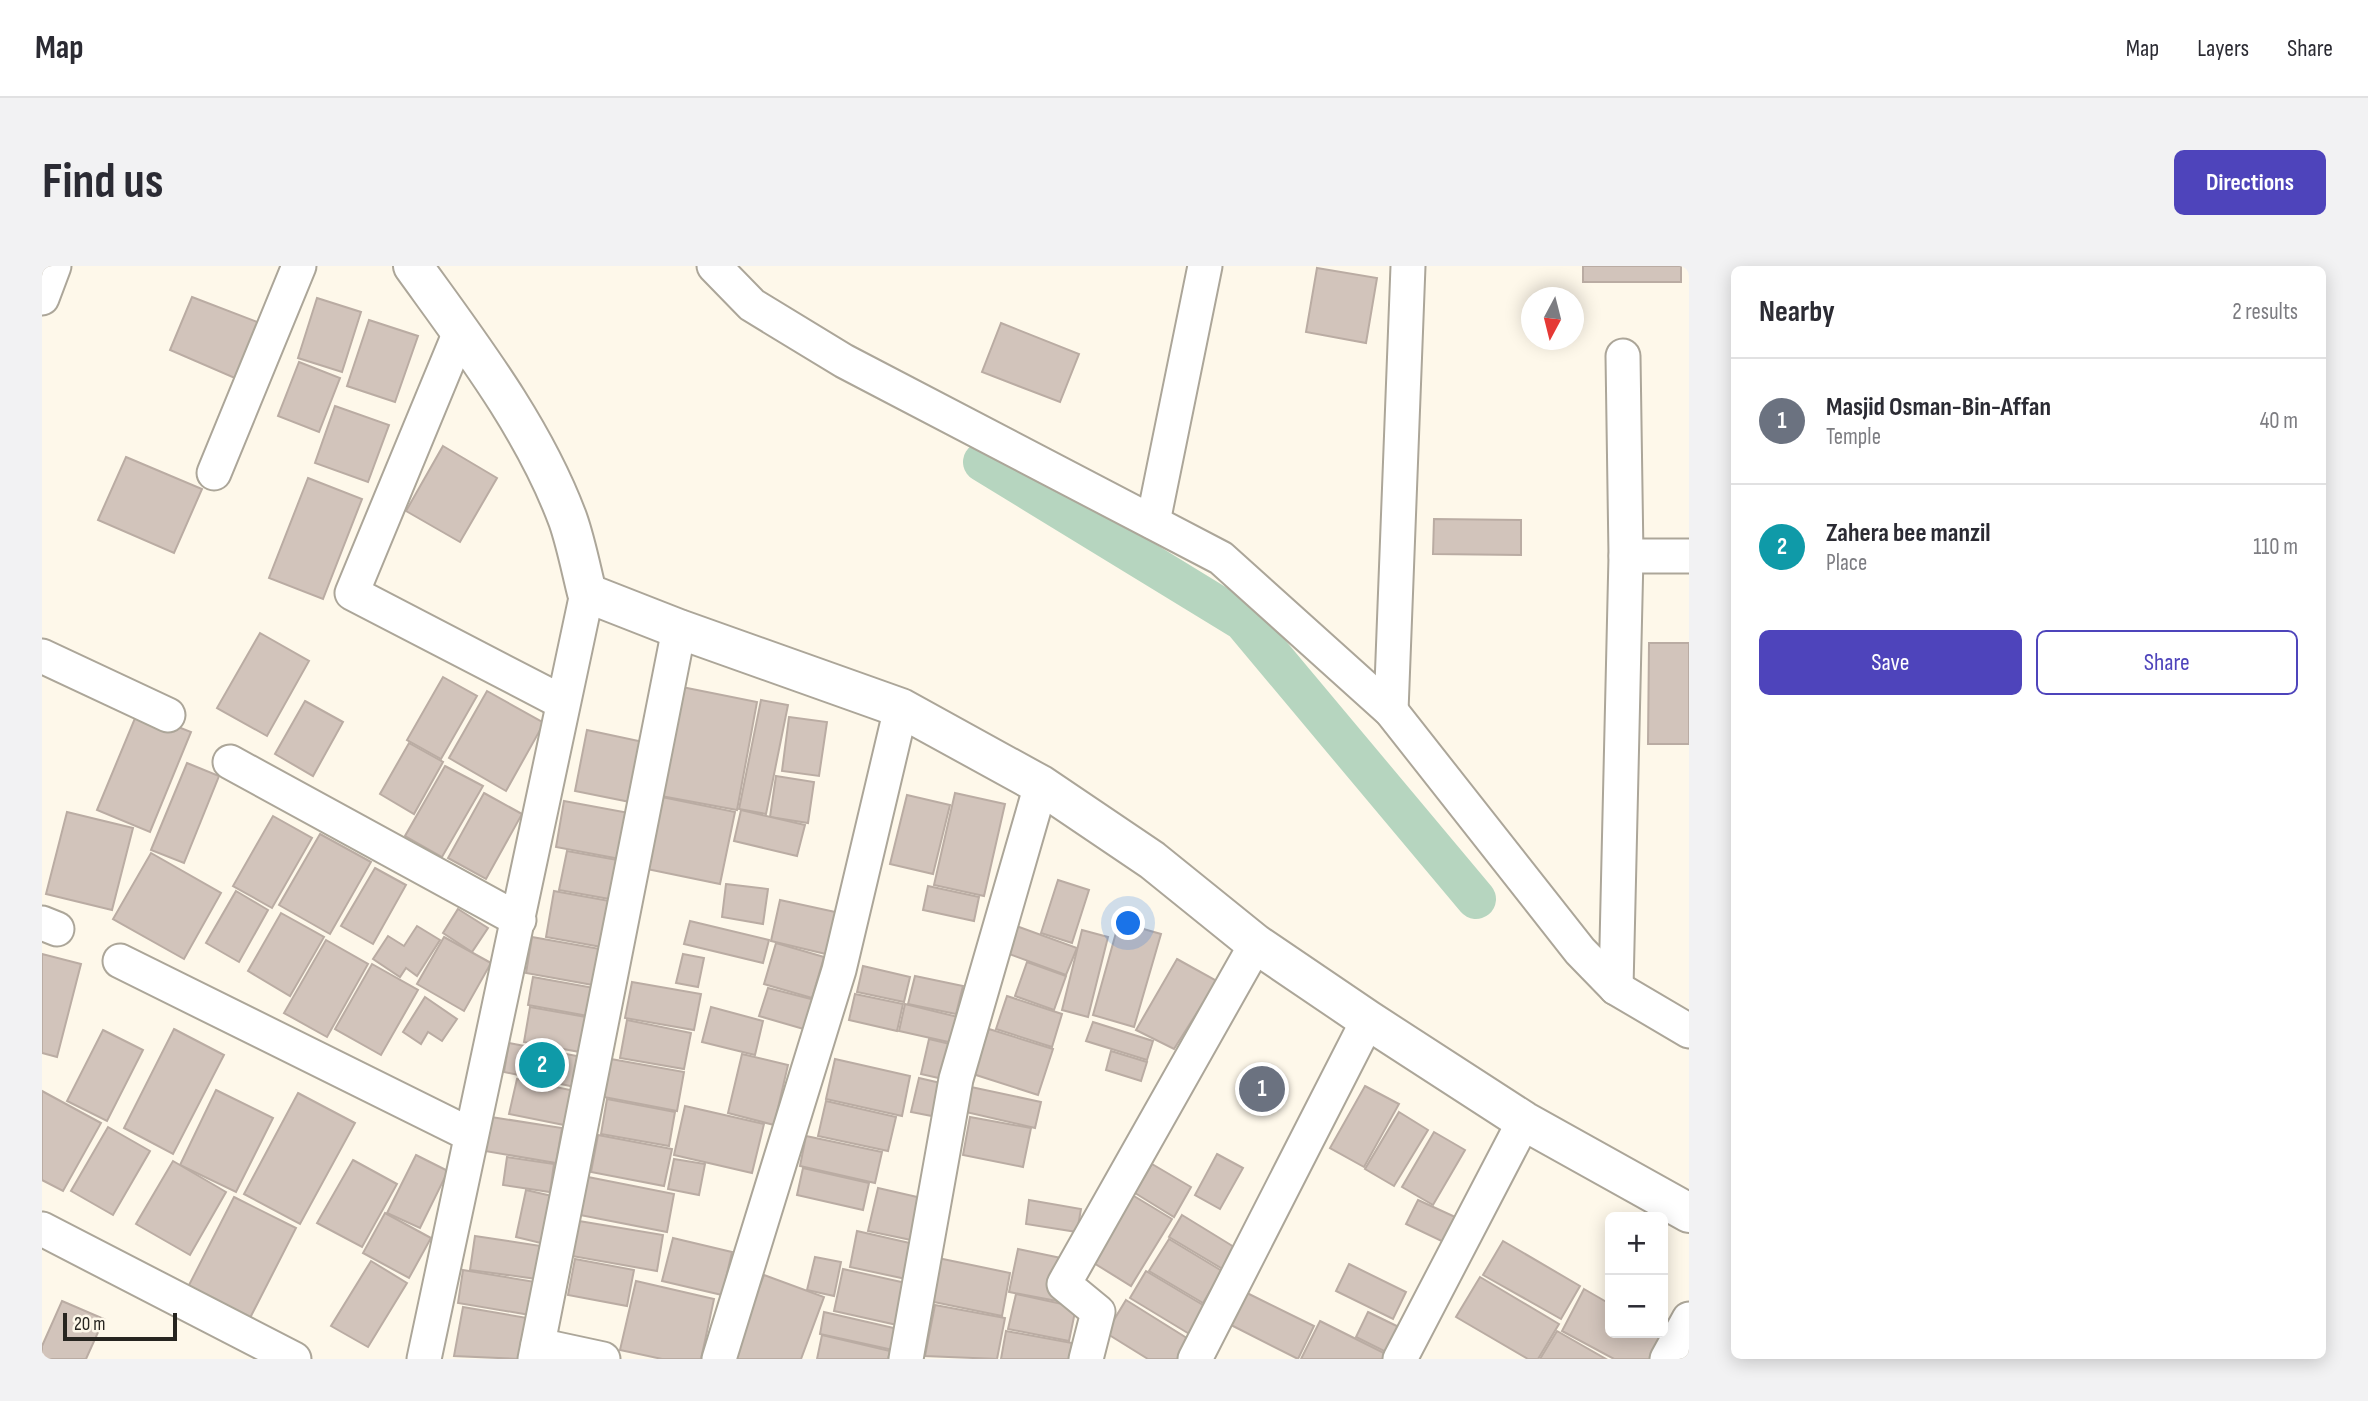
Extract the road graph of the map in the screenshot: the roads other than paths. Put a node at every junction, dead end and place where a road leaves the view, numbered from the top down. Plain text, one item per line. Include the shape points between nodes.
1 (54, 266) edge
2 (299, 266) edge
3 (413, 266) edge
4 (714, 266) edge
5 (1205, 266) edge
6 (1408, 266) edge
7 (42, 298) edge
8 (460, 332) junction
9 (1623, 356) dead end
10 (214, 473) dead end
11 (1153, 522) junction
12 (1626, 556) junction
13 (1689, 556) edge
14 (587, 593) junction
15 (678, 629) junction
16 (42, 656) edge
17 (562, 702) junction
18 (901, 708) junction
19 (1391, 711) junction
20 (167, 715) dead end
21 (230, 762) dead end
22 (1041, 785) junction
23 (519, 920) junction
24 (1256, 944) junction
25 (120, 961) dead end
26 (1616, 988) junction
27 (1368, 1020) junction
28 (1689, 1031) edge
29 (1524, 1121) junction
30 (471, 1135) junction
31 (1689, 1213) edge
32 (42, 1229) edge
33 (1689, 1319) edge
34 (536, 1352) edge
35 (294, 1359) edge
36 (424, 1359) edge
37 (603, 1359) edge
38 (719, 1359) edge
39 (906, 1359) edge
40 (1086, 1359) edge
41 (1195, 1359) edge
42 (1400, 1359) edge
43 (1667, 1359) edge

1 - 7 street
2 - 10 street
3 - 8 street
4 - 11 street via 752,305 844,361
5 - 11 street
6 - 19 street
8 - 14 street via 537,453 568,521
8 - 17 street via 352,593
9 - 12 street
11 - 19 street via 1221,558
12 - 13 street
12 - 26 street
14 - 15 street
14 - 17 street
15 - 18 street
15 - 34 street
16 - 20 street
17 - 23 street
18 - 22 street
18 - 38 street via 839,970
19 - 26 street via 1580,951
21 - 23 street
22 - 24 street via 1152,860
22 - 39 street via 956,1079
23 - 30 street
24 - 27 street
24 - 40 street via 1064,1284 1098,1312
25 - 30 street
26 - 28 street
27 - 29 street
27 - 41 street
29 - 31 street
29 - 42 street
30 - 36 street
32 - 35 street
33 - 43 street
34 - 37 street

